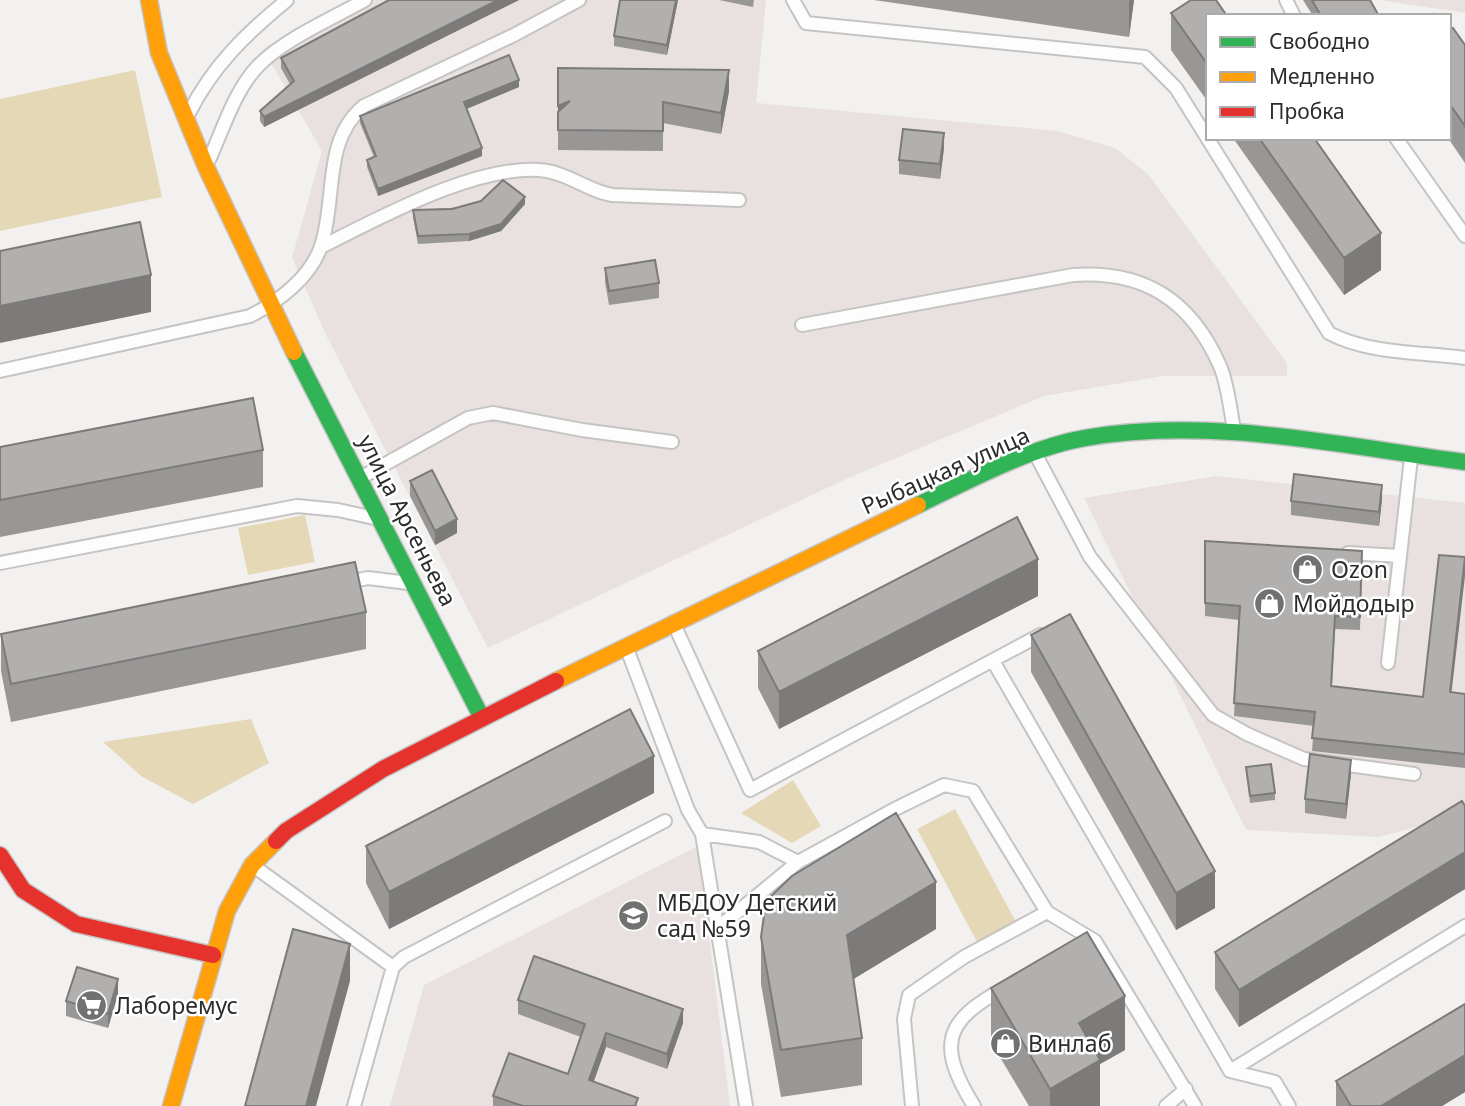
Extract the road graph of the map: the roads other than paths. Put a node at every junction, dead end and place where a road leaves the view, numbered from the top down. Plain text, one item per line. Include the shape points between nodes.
1 (149, 0) edge
2 (287, 0) edge
3 (365, 0) edge
4 (579, 0) edge
5 (793, 0) edge
6 (188, 116) junction
7 (1206, 136) edge
8 (1208, 140) edge
9 (1397, 140) edge
10 (206, 167) junction
11 (739, 200) dead end
12 (1465, 236) edge
13 (321, 247) junction
14 (270, 306) junction
15 (802, 324) dead end
16 (1465, 358) edge
17 (0, 372) edge
18 (1235, 432) junction
19 (672, 442) dead end
20 (1036, 453) junction
21 (1412, 454) junction
22 (1465, 462) edge
23 (361, 478) junction
24 (383, 521) junction
25 (1335, 552) edge
26 (1400, 556) junction
27 (0, 564) edge
28 (416, 584) junction
29 (327, 586) edge
30 (673, 622) junction
31 (1040, 635) edge
32 (626, 646) junction
33 (993, 661) junction
34 (1388, 663) dead end
35 (482, 718) junction
36 (1414, 774) dead end
37 (665, 821) dead end
38 (702, 834) junction
39 (0, 855) edge
40 (798, 862) junction
41 (252, 865) junction
42 (1046, 912) junction
43 (1465, 926) edge
44 (719, 927) junction
45 (213, 955) junction
46 (393, 967) junction
47 (1014, 983) edge
48 (1230, 1071) junction
49 (1186, 1089) junction
50 (171, 1106) edge
51 (354, 1106) edge
52 (746, 1106) edge
53 (912, 1106) edge
54 (974, 1106) edge
55 (1166, 1106) edge
56 (1195, 1106) edge
57 (1290, 1106) edge

1 - 6 main road, улица Арсеньева via 159,53
2 - 6 lane via 232,48
3 - 10 lane via 258,66 234,104
4 - 13 lane via 350,117 340,136
5 - 7 lane via 806,23 1144,57 1176,88
6 - 10 main road, улица Арсеньева
8 - 16 lane via 1329,333 1367,346
9 - 12 lane
10 - 14 main road, улица Арсеньева
11 - 13 lane via 612,195 547,171 514,170 417,198
13 - 14 lane via 300,280
14 - 17 lane via 250,316
14 - 23 main road, улица Арсеньева
15 - 18 lane via 1073,275 1123,276 1168,296 1206,340 1221,369
18 - 20 main road, Рыбацкая улица via 1155,431 1084,438
18 - 21 main road, Рыбацкая улица
19 - 23 lane via 494,413 468,418
20 - 30 main road, Рыбацкая улица
20 - 36 lane via 1090,557 1213,715 1304,759
21 - 22 main road, Рыбацкая улица
21 - 26 lane
23 - 24 main road, улица Арсеньева
24 - 27 lane via 297,506
24 - 28 main road, улица Арсеньева
25 - 26 lane
26 - 34 lane
28 - 29 lane via 368,578
28 - 35 main road, улица Арсеньева
30 - 32 main road, Рыбацкая улица
30 - 33 lane via 750,790
31 - 33 lane
32 - 35 main road, Рыбацкая улица
32 - 38 lane via 688,810
33 - 48 lane
35 - 41 main road via 314,810
37 - 46 lane via 404,957
38 - 40 lane via 760,842
38 - 44 lane
39 - 45 main road via 23,890 76,924
40 - 42 lane via 944,785 973,791
40 - 44 lane
41 - 45 main road via 227,911
41 - 46 lane
42 - 49 lane via 1089,944
42 - 53 lane via 964,957 909,995 904,1019
43 - 48 lane
44 - 52 lane
45 - 50 main road
46 - 51 lane
47 - 54 lane via 980,1002 956,1023 950,1052
48 - 57 lane via 1275,1082
49 - 55 lane
49 - 56 lane

